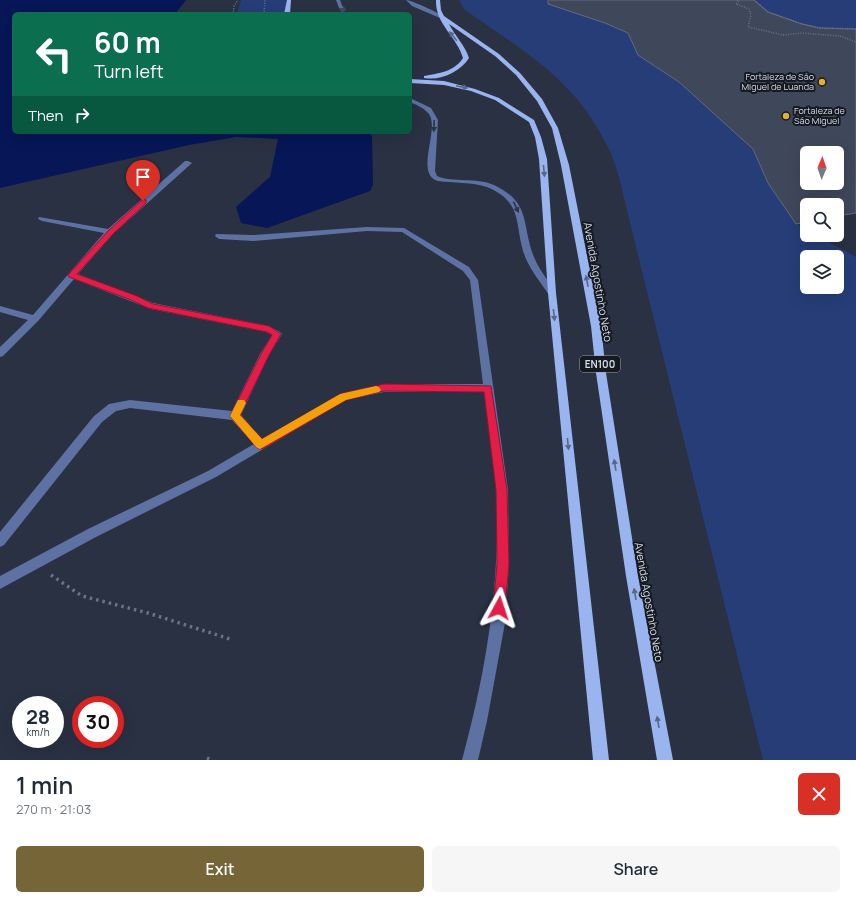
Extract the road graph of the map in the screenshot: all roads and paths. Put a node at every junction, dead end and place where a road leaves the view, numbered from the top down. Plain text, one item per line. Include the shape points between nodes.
1 (238, 0) edge
2 (265, 0) edge
3 (289, 0) edge
4 (338, 0) edge
5 (408, 0) edge
6 (737, 0) edge
7 (754, 0) edge
8 (436, 2) edge
9 (341, 7) tunnel mouth
10 (233, 12) edge
11 (264, 12) edge
12 (286, 12) edge
13 (442, 17) junction
14 (856, 29) edge
15 (856, 42) edge
16 (412, 79) edge
17 (412, 79) edge
18 (412, 101) edge
19 (188, 163) dead end
20 (42, 219) dead end
21 (110, 232) junction
22 (219, 236) dead end
23 (72, 275) junction
24 (552, 293) junction
25 (0, 309) edge
26 (35, 319) junction
27 (0, 353) edge
28 (488, 388) junction
29 (235, 416) junction
30 (260, 445) junction
31 (0, 541) edge
32 (36, 565) junction
33 (0, 583) edge
34 (233, 640) dead end
35 (207, 758) dead end
36 (212, 760) edge
37 (470, 760) edge
38 (601, 760) edge
39 (665, 760) edge

1 - 10 path
2 - 11 path
3 - 12 main road
4 - 9 street
5 - 13 street
6 - 15 path via 739,1 736,4 750,9 748,27 783,35 802,33 840,36
7 - 14 path via 768,12 802,24 820,28
8 - 13 main road
16 -> 13 main road via 439,76 463,65 466,58 463,48
39 -> 13 main road, Avenida Agostinho Neto / EN100 via 632,576 596,326 565,165 555,128 540,100 518,74 497,55
17 -> 24 main road via 474,90 497,99 532,121 543,159
18 -> 24 street via 433,113 435,120 431,171 434,177 478,183 505,194 514,201 519,210 528,253
19 - 21 street
20 - 21 street
21 - 23 street
22 - 28 street via 260,238 367,229 404,230 466,269 474,280
23 - 26 street
23 - 29 street via 151,306 269,329 277,334
24 -> 38 main road
25 - 26 street
26 - 27 street
28 - 30 street via 384,388 343,397
28 - 37 street via 502,490 503,564 498,623
29 - 30 street
29 - 31 street via 130,404 113,407 98,419
30 - 32 street via 212,474 92,533
32 - 33 street
32 - 34 path via 82,596 148,613
35 - 36 path

